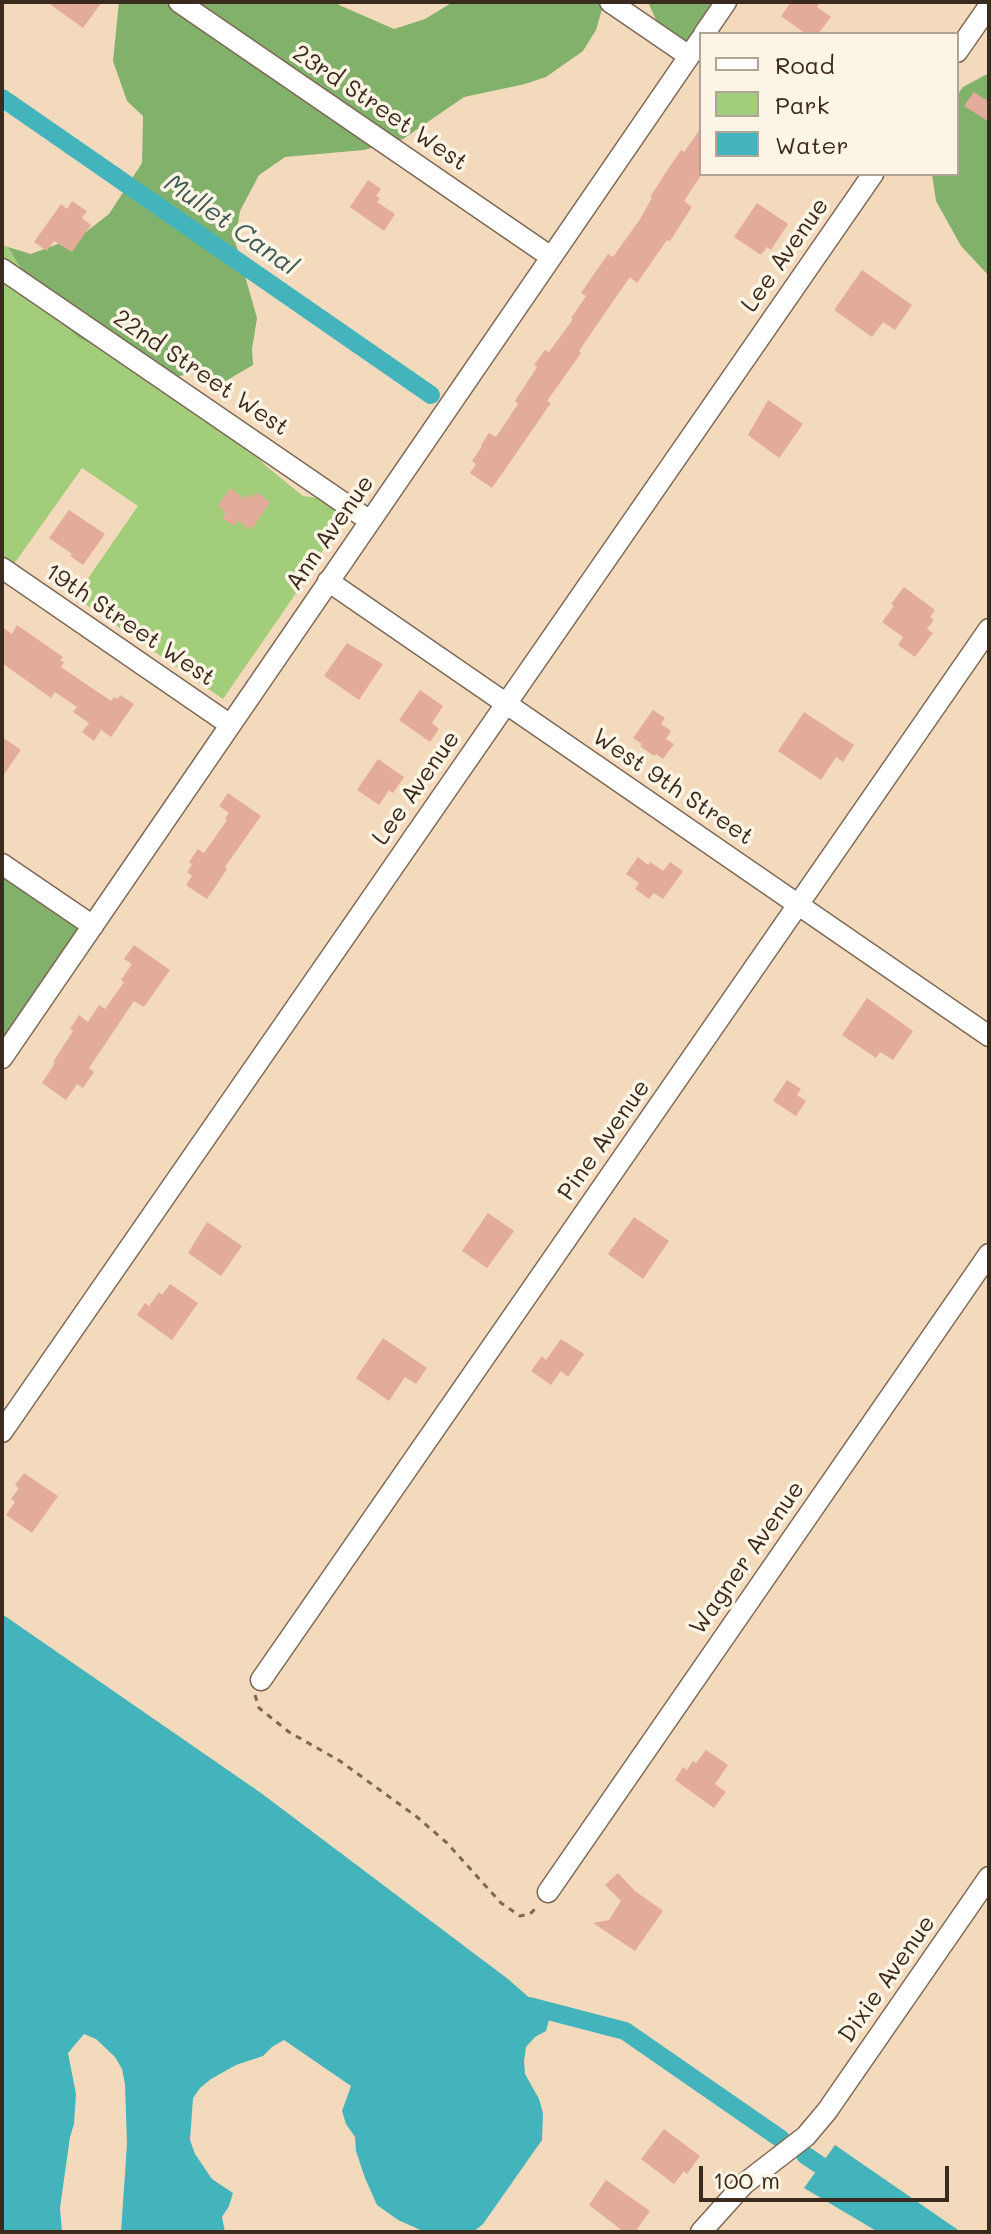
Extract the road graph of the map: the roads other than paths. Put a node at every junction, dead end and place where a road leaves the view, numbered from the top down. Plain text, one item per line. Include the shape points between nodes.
1 (179, 2) edge
2 (610, 2) edge
3 (726, 2) edge
4 (989, 6) edge
5 (705, 32) edge
6 (695, 48) edge
7 (959, 49) edge
8 (872, 176) edge
9 (551, 257) junction
10 (2, 269) edge
11 (370, 521) junction
12 (2, 568) edge
13 (328, 581) junction
14 (989, 629) edge
15 (505, 704) junction
16 (229, 724) junction
17 (2, 864) edge
18 (797, 904) junction
19 (93, 926) junction
20 (989, 1036) edge
21 (2, 1058) edge
22 (989, 1254) edge
23 (2, 1432) edge
24 (261, 1680) road end
25 (989, 1877) edge
26 (548, 1892) road end
27 (701, 2232) edge

1 - 9 street, 23rd Street West
2 - 6 street
3 - 5 street
4 - 7 street
6 - 9 street, Ann Avenue
8 - 15 street, Lee Avenue
9 - 11 street, Ann Avenue
10 - 11 street, 22nd Street West
11 - 13 street, Ann Avenue
12 - 16 street, 19th Street West
13 - 15 street, West 9th Street
13 - 16 street, Ann Avenue
14 - 18 street, Pine Avenue
15 - 18 street, West 9th Street
15 - 23 street, Lee Avenue
16 - 19 street, Ann Avenue
17 - 19 street
18 - 20 street, West 9th Street
18 - 24 street, Pine Avenue
19 - 21 street, Ann Avenue
22 - 26 street, Wagner Avenue
25 - 27 street, Dixie Avenue via 827,2111 806,2136 744,2184

